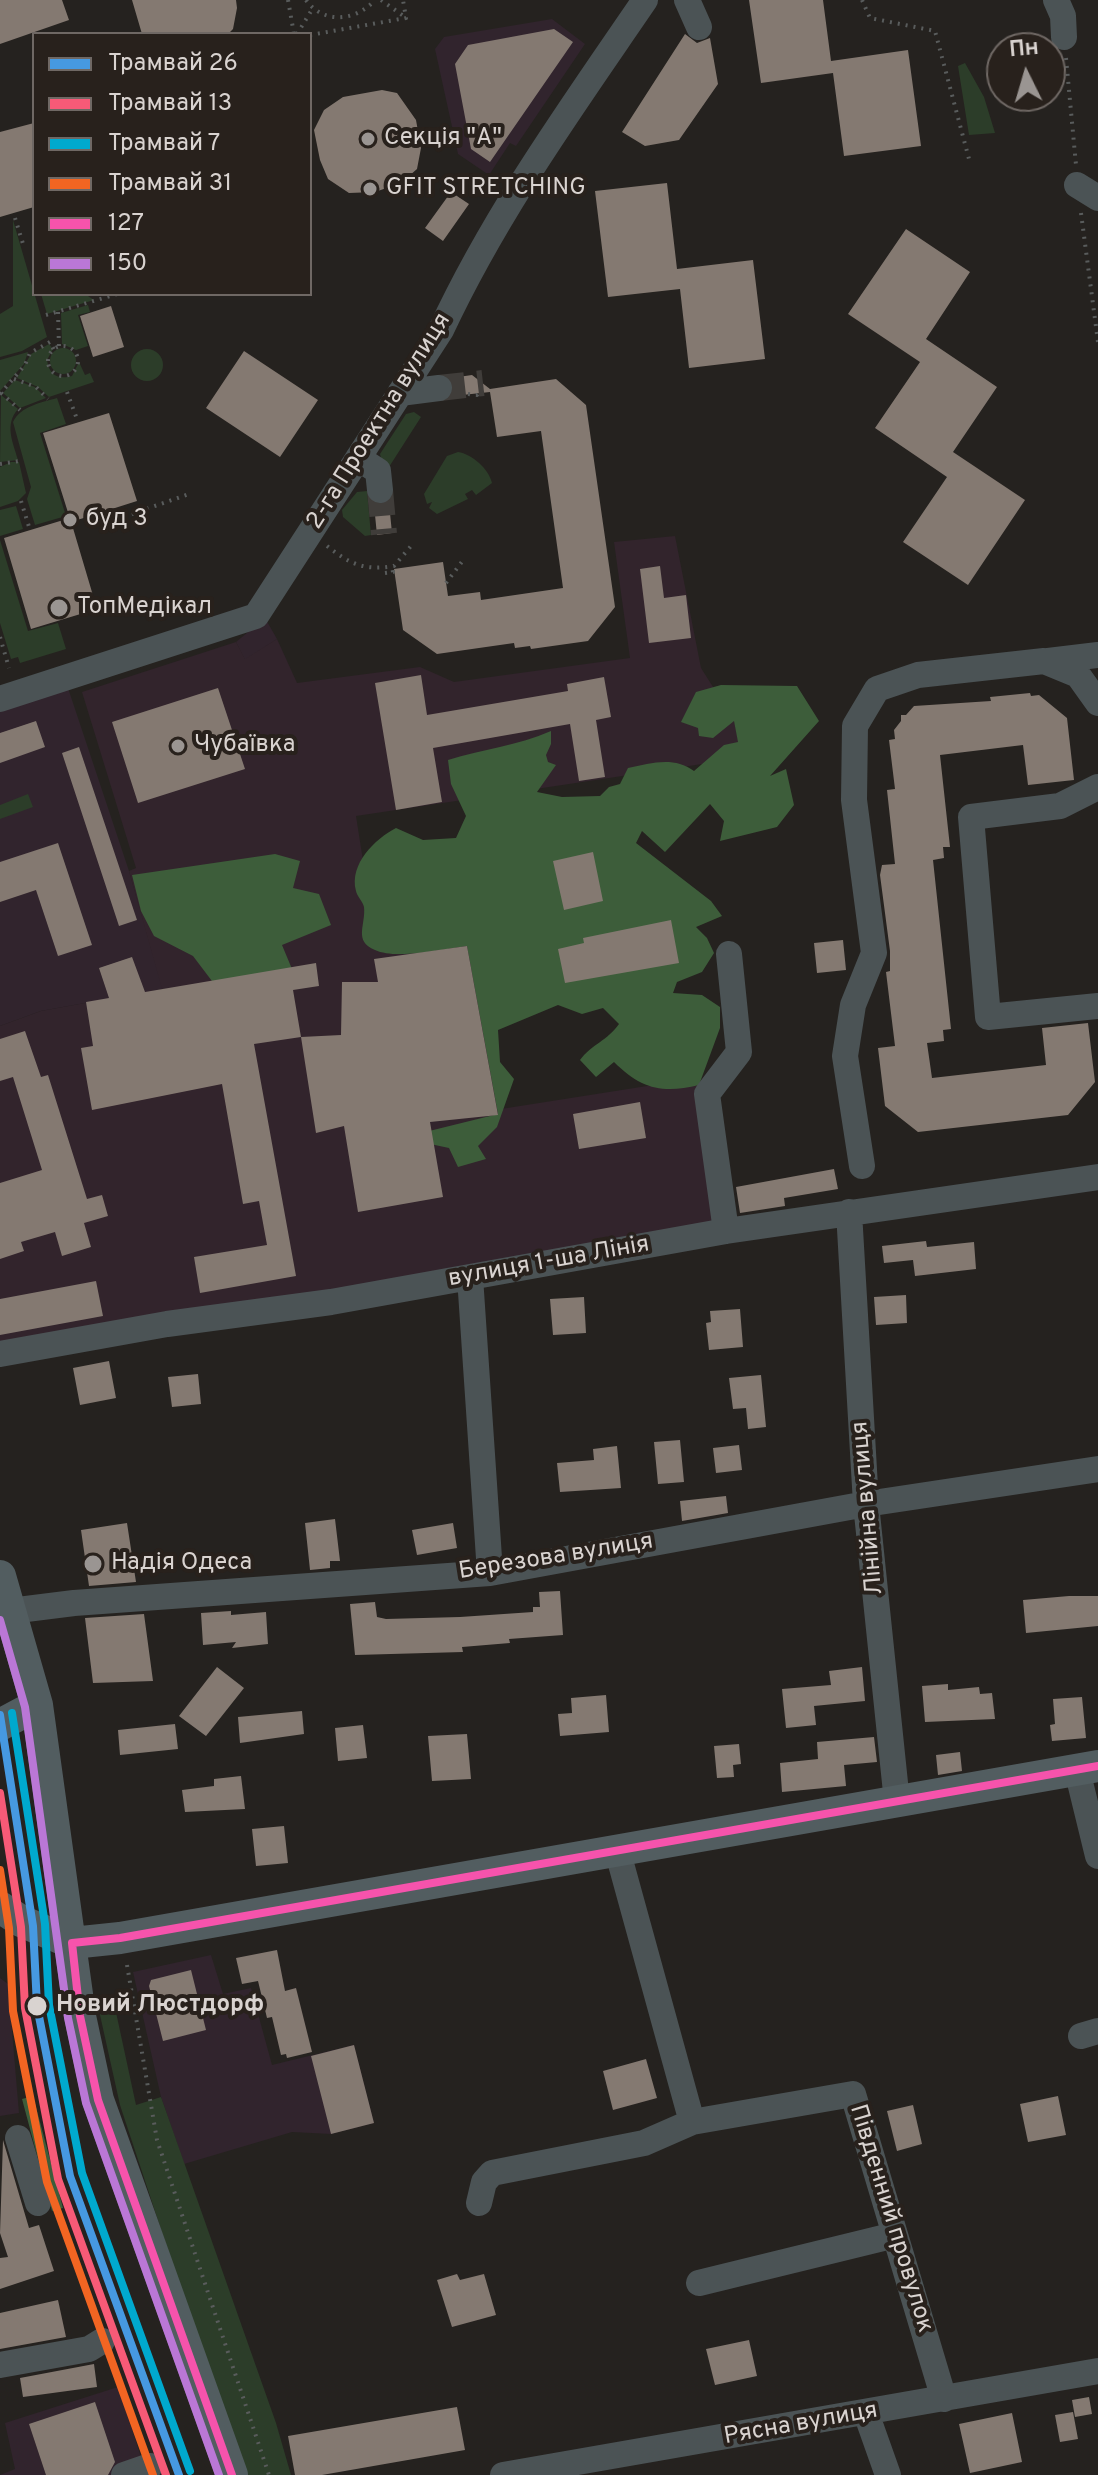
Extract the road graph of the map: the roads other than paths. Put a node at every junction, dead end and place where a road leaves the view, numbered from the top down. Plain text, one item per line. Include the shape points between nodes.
1 (645, 0) edge
2 (687, 0) edge
3 (1056, 0) edge
4 (699, 27) dead end
5 (1064, 32) edge
6 (439, 388) tunnel mouth
7 (400, 393) junction
8 (358, 458) junction
9 (380, 490) tunnel mouth
10 (1098, 655) edge
11 (1044, 661) junction
12 (0, 699) edge
13 (1098, 703) edge
14 (1098, 787) edge
15 (729, 954) dead end
16 (1098, 1006) edge
17 (862, 1166) dead end
18 (1098, 1177) edge
19 (849, 1212) junction
20 (726, 1231) junction
21 (470, 1277) junction
22 (0, 1354) edge
23 (1098, 1469) edge
24 (866, 1504) junction
25 (490, 1573) junction
26 (0, 1576) edge
27 (10, 1611) junction
28 (37, 1705) junction
29 (0, 1725) edge
30 (1088, 1768) edge
31 (897, 1802) junction
32 (618, 1853) junction
33 (1098, 1856) edge
34 (0, 1907) edge
35 (72, 1943) junction
36 (692, 2122) junction
37 (18, 2138) dead end
38 (38, 2203) dead end
39 (479, 2203) dead end
40 (895, 2235) junction
41 (699, 2283) dead end
42 (102, 2341) dead end
43 (0, 2365) edge
44 (1098, 2371) edge
45 (944, 2399) junction
46 (866, 2413) junction
47 (647, 2464) edge
48 (150, 2466) dead end
49 (124, 2475) edge
50 (232, 2475) edge
51 (503, 2475) edge
52 (888, 2475) edge

1 - 7 street, 2-га Проектна вулиця via 538,158
2 - 4 street
3 - 5 street
6 - 7 street
7 - 8 street, 2-га Проектна вулиця
8 - 9 street via 378,471
8 - 12 street, 2-га Проектна вулиця via 256,616
10 - 11 street
11 - 13 street via 1078,675
11 - 17 street via 918,675 877,689 855,726 854,800 874,953 853,1005 845,1056
14 - 16 street via 1060,806 971,817 988,1017
15 - 20 street via 739,1052 707,1094
18 - 19 street, вулиця 1-ша Лінія
19 - 20 street, вулиця 1-ша Лінія
19 - 24 street, Лінійна вулиця
20 - 21 street, вулиця 1-ша Лінія
21 - 22 street, вулиця 1-ша Лінія
21 - 25 street
23 - 24 street, Березова вулиця
24 - 25 street, Березова вулиця
24 - 31 street, Лінійна вулиця
25 - 27 street, Березова вулиця
26 - 27 main road
27 - 28 main road
28 - 29 main road
28 - 35 main road
30 - 31 main road
30 - 33 street
31 - 32 main road
32 - 35 main road
32 - 36 street
34 - 35 main road
35 - 50 main road via 80,2016 98,2100
36 - 39 street via 644,2143 492,2173
36 - 40 street, Південний провулок via 853,2094
37 - 38 street
40 - 41 street
40 - 45 street, Південний провулок
42 - 43 street via 89,2349
44 - 45 street, Рясна вулиця
45 - 46 street, Рясна вулиця
46 - 47 street, Рясна вулиця
46 - 52 street
47 - 51 street, Рясна вулиця
48 - 49 street

